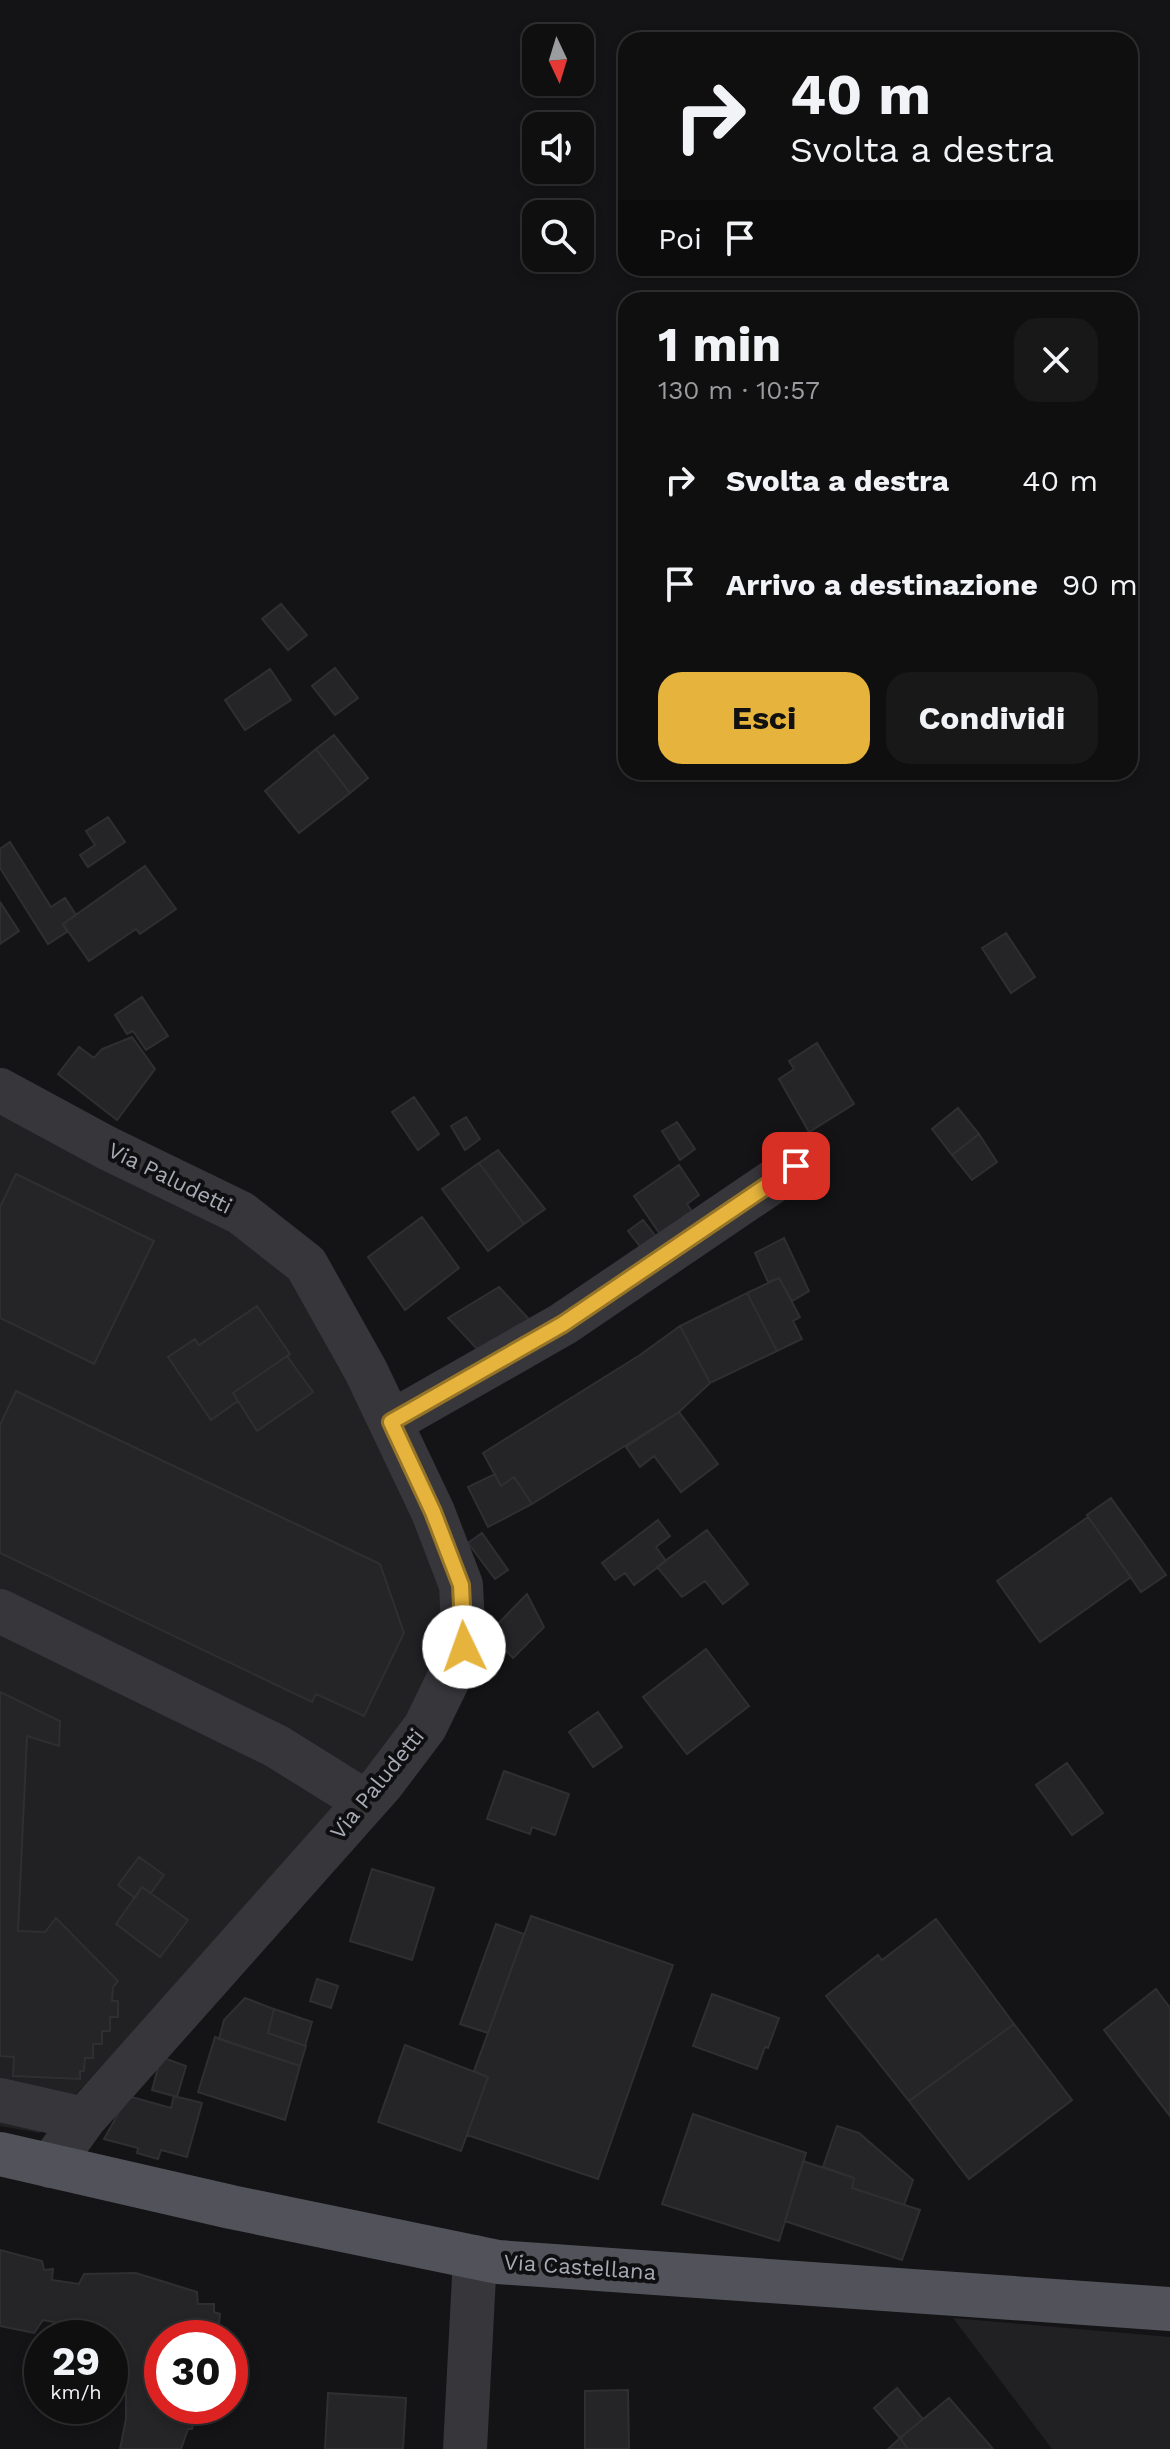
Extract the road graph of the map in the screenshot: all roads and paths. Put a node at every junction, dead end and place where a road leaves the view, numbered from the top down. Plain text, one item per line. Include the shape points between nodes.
1 (0, 1090) edge
2 (796, 1166) dead end
3 (391, 1422) junction
4 (0, 1611) edge
5 (366, 1802) junction
6 (0, 2100) edge
7 (84, 2119) junction
8 (0, 2154) edge
9 (50, 2166) junction
10 (475, 2257) junction
11 (1170, 2309) edge
12 (465, 2449) edge

1 - 3 street, Via Paludetti via 241,1213 306,1264
2 - 3 street via 563,1324
3 - 5 street, Via Paludetti via 461,1585 464,1647 425,1727
4 - 5 street via 276,1746
5 - 7 street, Via Paludetti
6 - 7 street
7 - 9 street, Via Paludetti
8 - 9 main road, Via Castellana
9 - 10 main road, Via Castellana
10 - 11 main road, Via Castellana
10 - 12 street

